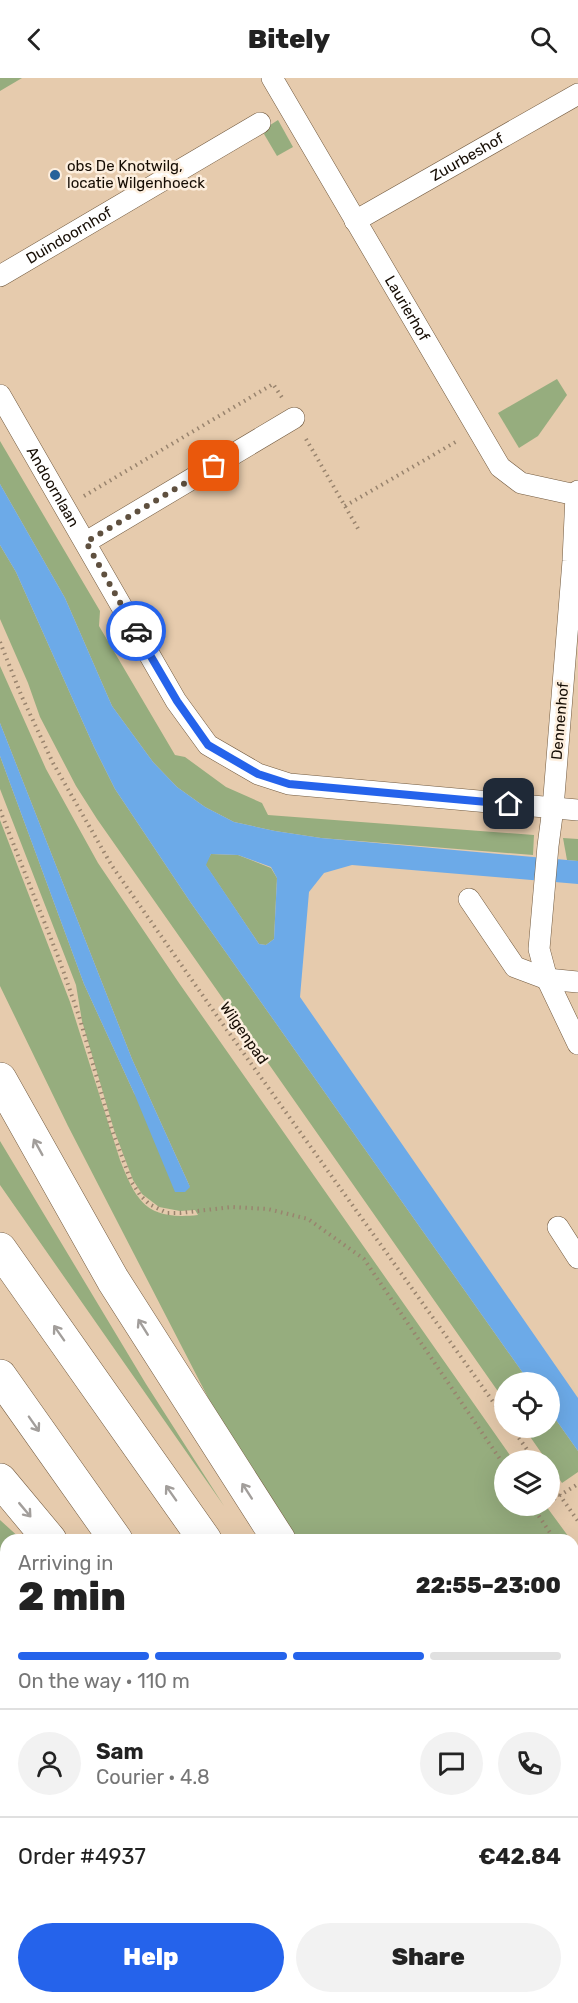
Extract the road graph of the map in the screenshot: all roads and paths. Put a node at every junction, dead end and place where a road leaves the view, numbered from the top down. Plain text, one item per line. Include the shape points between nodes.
1 (272, 78) edge
2 (578, 94) edge
3 (260, 123) dead end
4 (355, 221) junction
5 (0, 276) edge
6 (0, 395) edge
7 (294, 418) dead end
8 (477, 430) junction
9 (577, 493) edge
10 (345, 506) dead end
11 (86, 542) junction
12 (576, 561) edge
13 (0, 642) edge
14 (553, 808) junction
15 (0, 810) edge
16 (578, 810) edge
17 (469, 899) dead end
18 (547, 980) junction
19 (578, 982) edge
20 (578, 1044) edge
21 (0, 1079) edge
22 (558, 1227) dead end
23 (0, 1249) edge
24 (578, 1258) edge
25 (0, 1376) edge
26 (494, 1403) edge
27 (494, 1450) edge
28 (0, 1480) edge
29 (578, 1484) edge
30 (560, 1496) joint
31 (538, 1516) edge
32 (578, 1521) edge
33 (45, 1534) edge
34 (112, 1534) edge
35 (201, 1534) edge
36 (275, 1534) edge
37 (551, 1534) edge

1 - 4 street, Laurierhof
2 - 4 street, Zuurbeshof
3 - 5 street, Duindoornhof
4 - 8 street, Laurierhof
6 - 11 street, Andoornlaan
7 - 11 street
8 - 9 street, Laurierhof via 500,467 521,483
8 - 10 path
9 - 12 street, Dennenhof
11 - 14 street, Andoornlaan via 177,701 208,745 258,774 289,784
12 - 14 street, Dennenhof
13 - 26 path, Wilgenpad via 53,763 112,866
14 - 16 street, Andoornlaan
14 - 18 street, Dennenhof via 539,949
15 - 27 path via 59,959 112,1130 140,1195 167,1212 232,1207 268,1209 308,1219 364,1259
17 - 18 street via 515,967
18 - 19 street
18 - 20 street, Dennenhof
36 -> 21 highway via 113,1280
22 - 24 street
35 -> 23 highway
25 -> 34 highway
28 -> 33 highway
29 - 30 path
30 - 32 path
31 - 37 path

